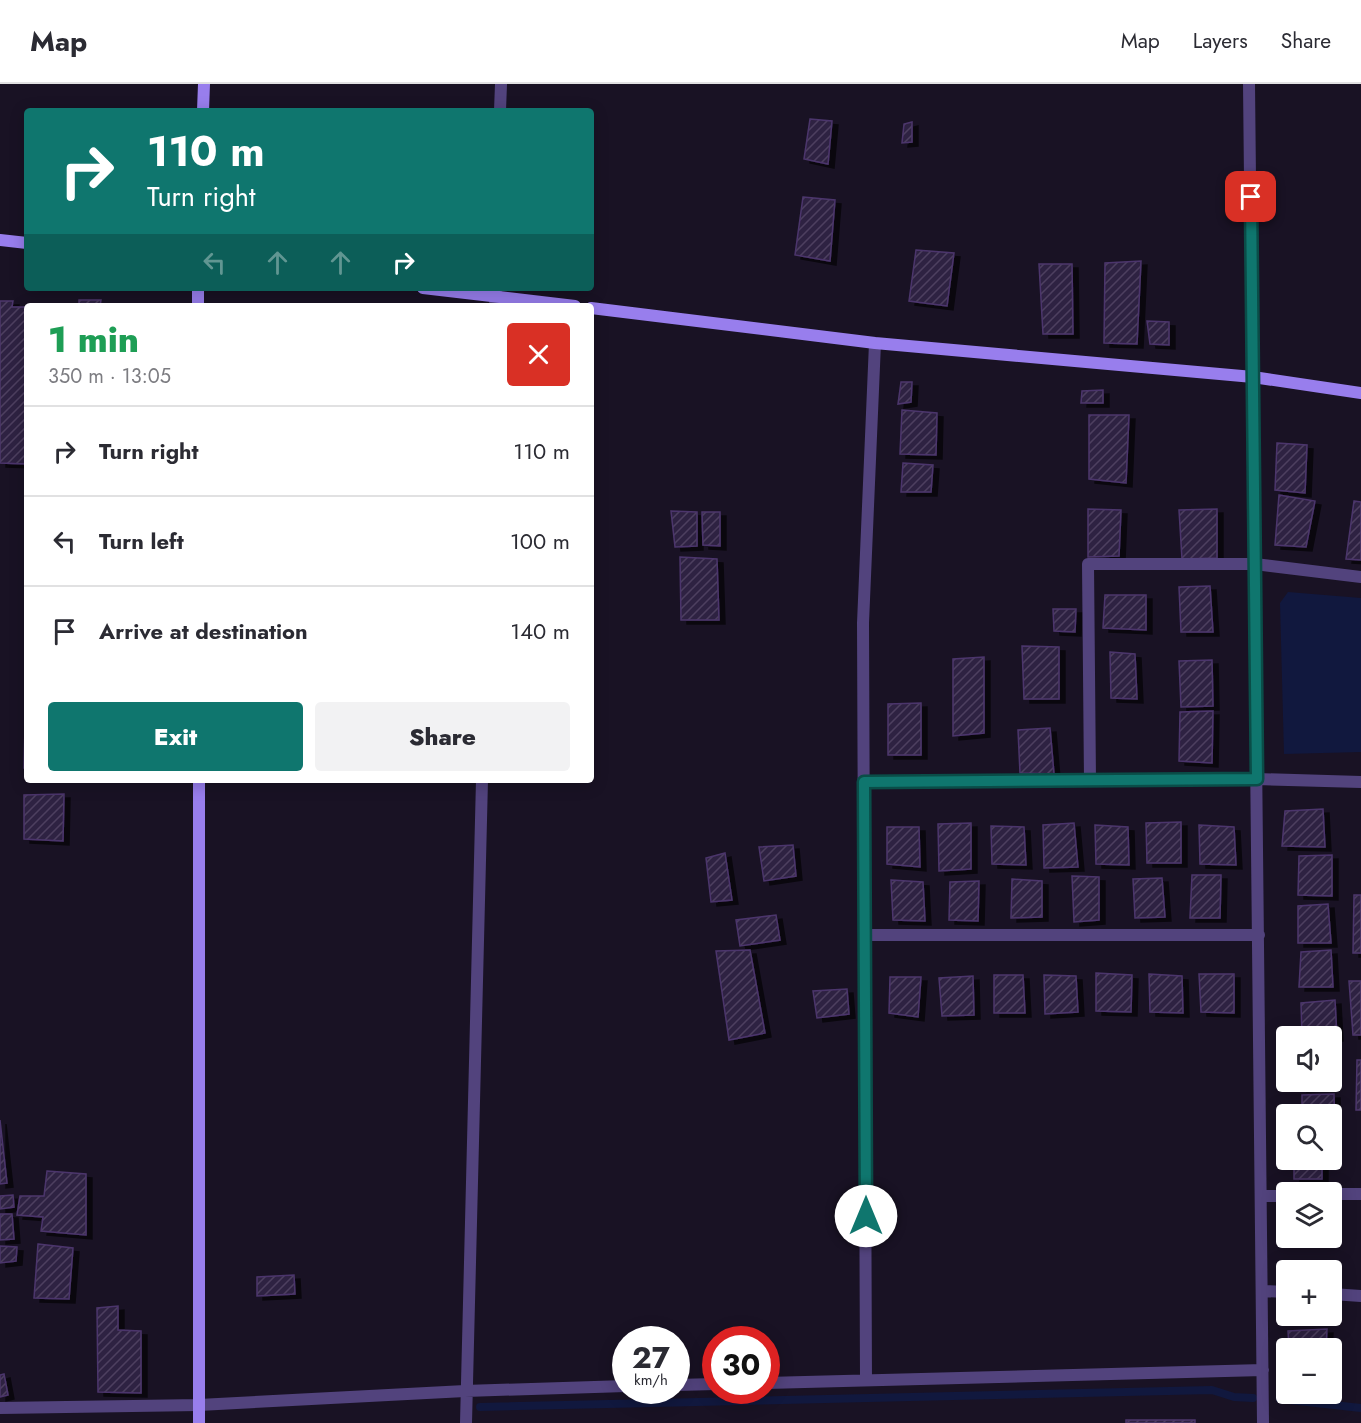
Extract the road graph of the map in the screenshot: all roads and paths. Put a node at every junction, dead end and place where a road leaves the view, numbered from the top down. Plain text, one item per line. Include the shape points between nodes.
1 (204, 84) edge
2 (501, 84) edge
3 (1249, 84) edge
4 (203, 108) edge
5 (500, 108) edge
6 (0, 240) edge
7 (24, 243) edge
8 (447, 291) edge
9 (495, 297) edge
10 (548, 303) edge
11 (594, 308) edge
12 (875, 344) junction
13 (1253, 377) junction
14 (1361, 393) edge
15 (1255, 564) junction
16 (1361, 577) edge
17 (1257, 779) junction
18 (1090, 781) junction
19 (864, 782) junction
20 (1361, 782) edge
21 (199, 783) edge
22 (482, 783) edge
23 (864, 935) junction
24 (1259, 935) junction
25 (1342, 1194) edge
26 (1361, 1194) edge
27 (1262, 1196) junction
28 (1276, 1196) edge
29 (1263, 1291) junction
30 (1276, 1292) edge
31 (1342, 1295) edge
32 (1361, 1296) edge
33 (1263, 1370) junction
34 (866, 1380) junction
35 (780, 1383) edge
36 (612, 1386) edge
37 (465, 1391) junction
38 (199, 1405) junction
39 (0, 1408) edge
40 (199, 1423) edge
41 (466, 1423) edge
42 (1263, 1423) edge

1 - 4 street
2 - 5 street
3 - 13 street
6 - 7 street
8 - 9 street
9 - 10 street
11 - 12 street
12 - 13 street
12 - 19 street via 863,623
13 - 14 street
13 - 15 street
15 - 16 street
15 - 17 street
15 - 18 street via 1088,564
17 - 18 street
17 - 20 street
17 - 24 street
18 - 19 street
19 - 23 street
21 - 38 street
22 - 37 street
23 - 24 street
23 - 34 street
24 - 27 street
25 - 26 street
27 - 28 street
27 - 29 street
29 - 30 street
29 - 33 street
31 - 32 street
33 - 34 street
33 - 42 street
34 - 35 street
36 - 37 street
37 - 38 street
37 - 41 street
38 - 39 street
38 - 40 street

